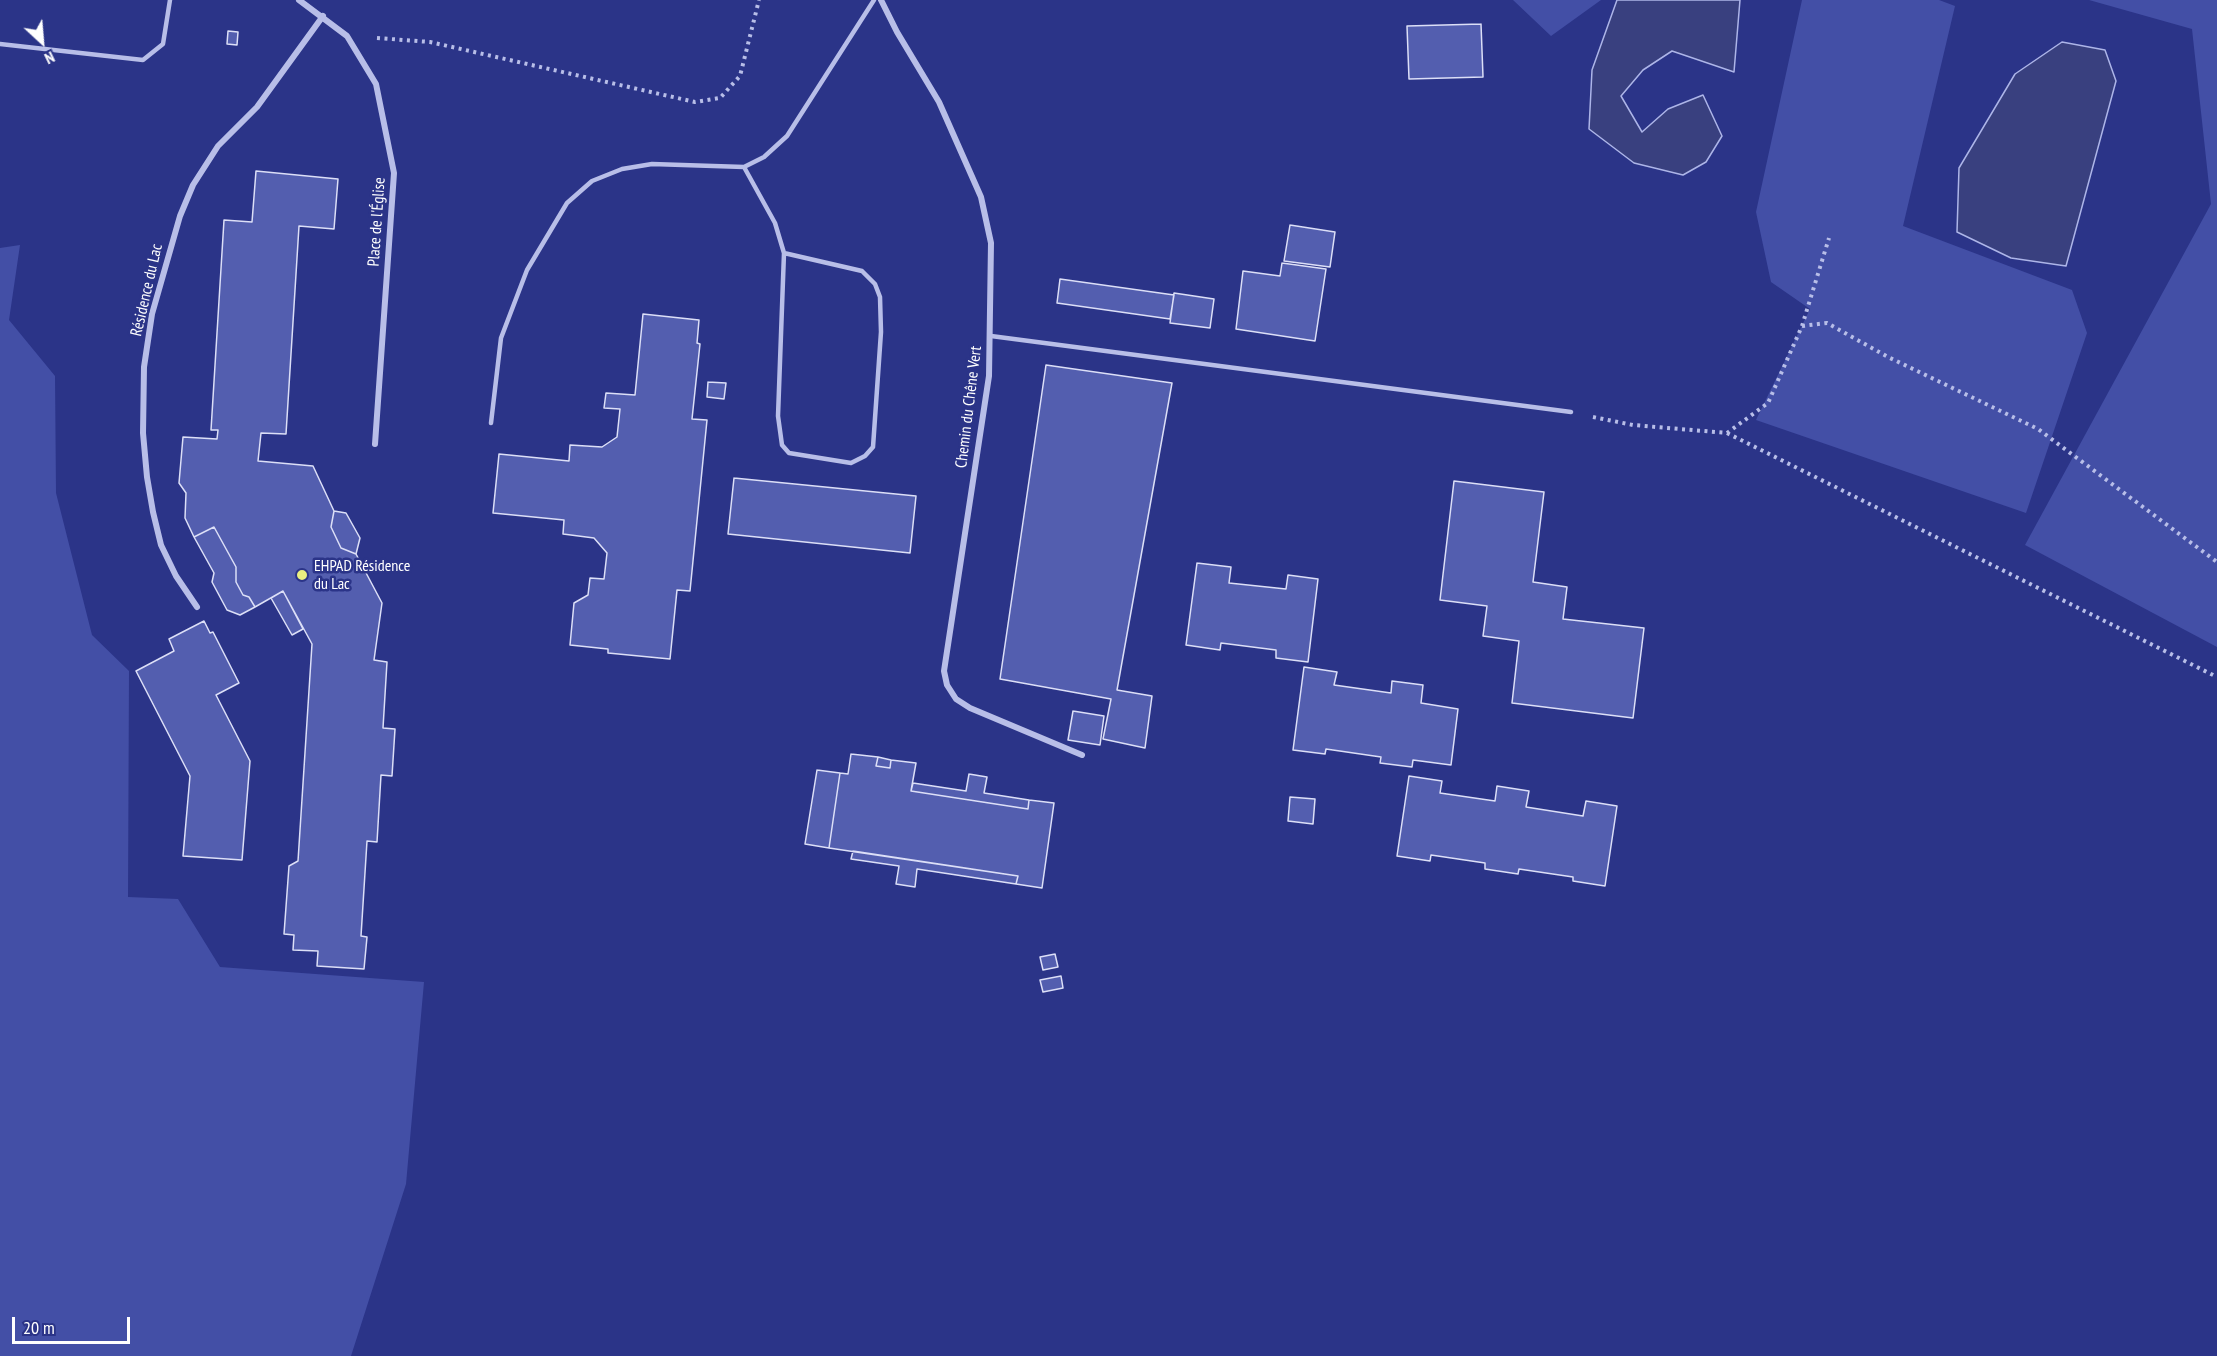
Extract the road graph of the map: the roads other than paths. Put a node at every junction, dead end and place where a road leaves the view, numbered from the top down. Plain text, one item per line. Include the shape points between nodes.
1 (170, 0) edge
2 (299, 0) edge
3 (874, 0) edge
4 (881, 0) edge
5 (323, 16) junction
6 (0, 44) edge
7 (744, 167) junction
8 (784, 254) junction
9 (991, 336) junction
10 (1571, 412) road end
11 (491, 423) dead end
12 (375, 444) dead end
13 (197, 607) dead end
14 (1082, 755) dead end

1 - 6 lane via 163,44 143,60
2 - 5 street, Place de l'Église
3 - 7 lane via 787,136 764,157
4 - 9 street, Chemin du Chêne Vert via 939,102 981,197 991,243
5 - 12 street, Place de l'Église via 347,36 376,84 394,172
5 - 13 street, Résidence du Lac via 257,107 218,146 194,185 180,216 153,314 144,367 147,477 161,545
7 - 8 lane via 775,223
7 - 11 lane via 652,164 622,169 592,180 567,203 527,270 501,338
8 - 8 lane via 862,271 875,284 880,297 873,447 851,463 789,453 782,445 778,416
9 - 10 lane
9 - 14 street, Chemin du Chêne Vert via 989,376 944,671 947,685 956,699 970,708

